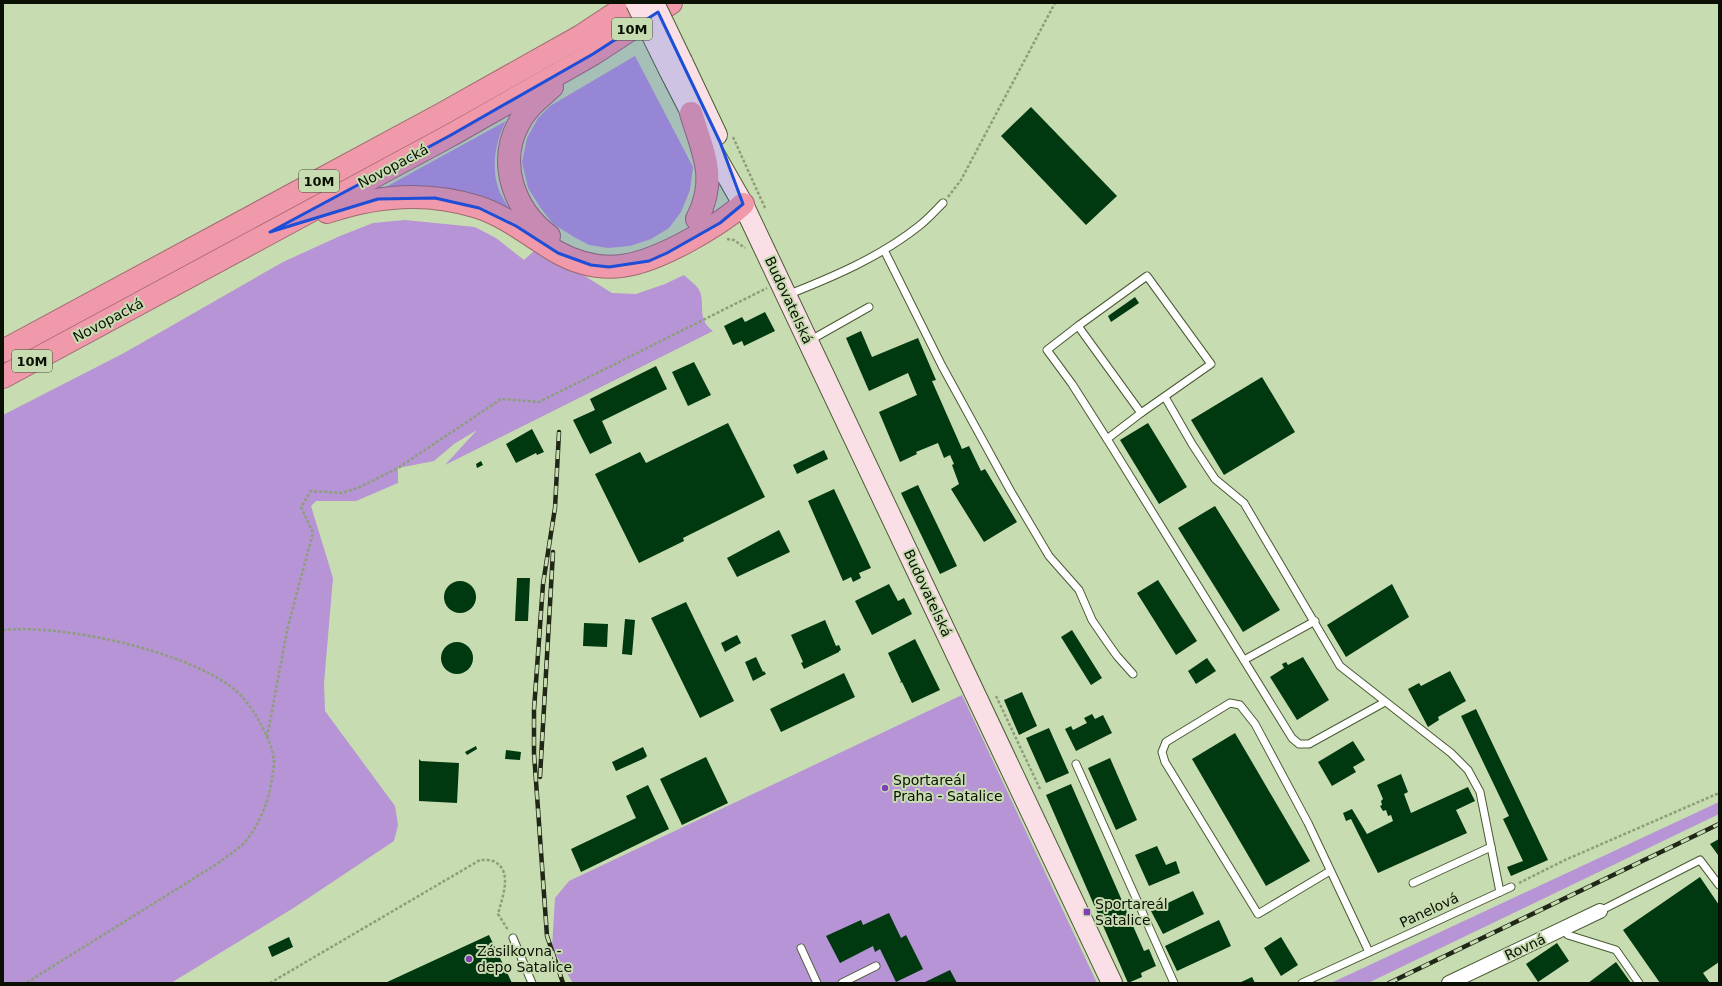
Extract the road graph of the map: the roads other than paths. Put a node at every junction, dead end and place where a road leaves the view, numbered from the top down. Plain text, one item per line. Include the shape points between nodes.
1 (630, 3) edge
2 (636, 3) edge
3 (654, 3) edge
4 (671, 3) edge
5 (592, 54) junction
6 (676, 65) junction
7 (691, 113) junction
8 (944, 203) road end
9 (744, 204) junction
10 (697, 219) junction
11 (270, 232) junction
12 (884, 250) junction
13 (779, 293) junction
14 (869, 307) dead end
15 (1078, 326) junction
16 (808, 341) junction
17 (3, 351) edge
18 (3, 377) edge
19 (1165, 397) junction
20 (1142, 413) junction
21 (1107, 439) junction
22 (1315, 621) junction
23 (1244, 660) junction
24 (1133, 674) dead end
25 (1385, 702) junction
26 (1076, 764) dead end
27 (1492, 847) junction
28 (1330, 871) junction
29 (1413, 883) dead end
30 (1719, 885) edge
31 (1511, 886) road end
32 (1500, 892) junction
33 (1600, 911) joint
34 (1563, 929) junction
35 (513, 938) road end
36 (801, 948) dead end
37 (1369, 952) junction
38 (876, 966) dead end
39 (532, 983) edge
40 (817, 983) edge
41 (842, 983) edge
42 (1112, 983) edge
43 (1174, 983) edge
44 (1302, 983) edge
45 (1449, 983) edge
46 (1639, 983) edge

1 - 17 highway, Novopacká / 10M via 581,36 442,114
2 - 6 street, Budovatelská, bridge
3 - 6 street, Budovatelská, bridge
4 - 5 highway, Novopacká / 10M
5 - 10 highway via 527,110 519,122 513,136 509,161 512,184 522,206 535,224 555,241 579,252 607,258 626,257 656,248 681,233
5 - 11 highway, Novopacká / 10M via 451,135
6 - 7 street, Budovatelská
6 - 9 street, Budovatelská via 720,142
7 - 9 street, Budovatelská
7 - 10 highway via 708,173 707,196
8 - 12 lane via 920,226
9 - 10 highway via 718,208
9 - 11 highway via 720,223 667,253 630,265 609,267 591,265 558,253 516,226 479,208 435,198 404,196 372,200
9 - 13 street, Budovatelská
11 - 18 highway, Novopacká / 10M
12 - 13 lane via 826,280
12 - 24 lane via 942,366 1010,490 1049,556 1078,590 1106,642
13 - 16 street, Budovatelská
14 - 16 lane
15 - 19 lane via 1148,276 1210,364
15 - 20 lane
15 - 21 lane via 1047,350
16 - 42 street, Budovatelská
19 - 20 lane
19 - 22 lane via 1215,479 1244,503
20 - 21 lane
21 - 23 lane
22 - 23 lane
22 - 25 lane via 1340,666
23 - 25 lane via 1292,738 1299,744 1309,744
25 - 27 lane via 1451,753 1468,770 1480,792
26 - 43 lane
27 - 29 lane
27 - 32 lane
28 - 28 lane via 1308,823 1255,724 1240,705 1230,703 1166,742 1162,752 1165,762 1258,914
28 - 37 lane
30 - 33 lane via 1700,860
31 - 32 lane, Panelová
32 - 37 lane, Panelová
33 - 34 street, Rovná
34 - 45 street, Rovná
34 - 46 lane via 1568,935 1616,950
35 - 39 lane
36 - 40 lane
37 - 44 lane, Panelová
38 - 41 lane

